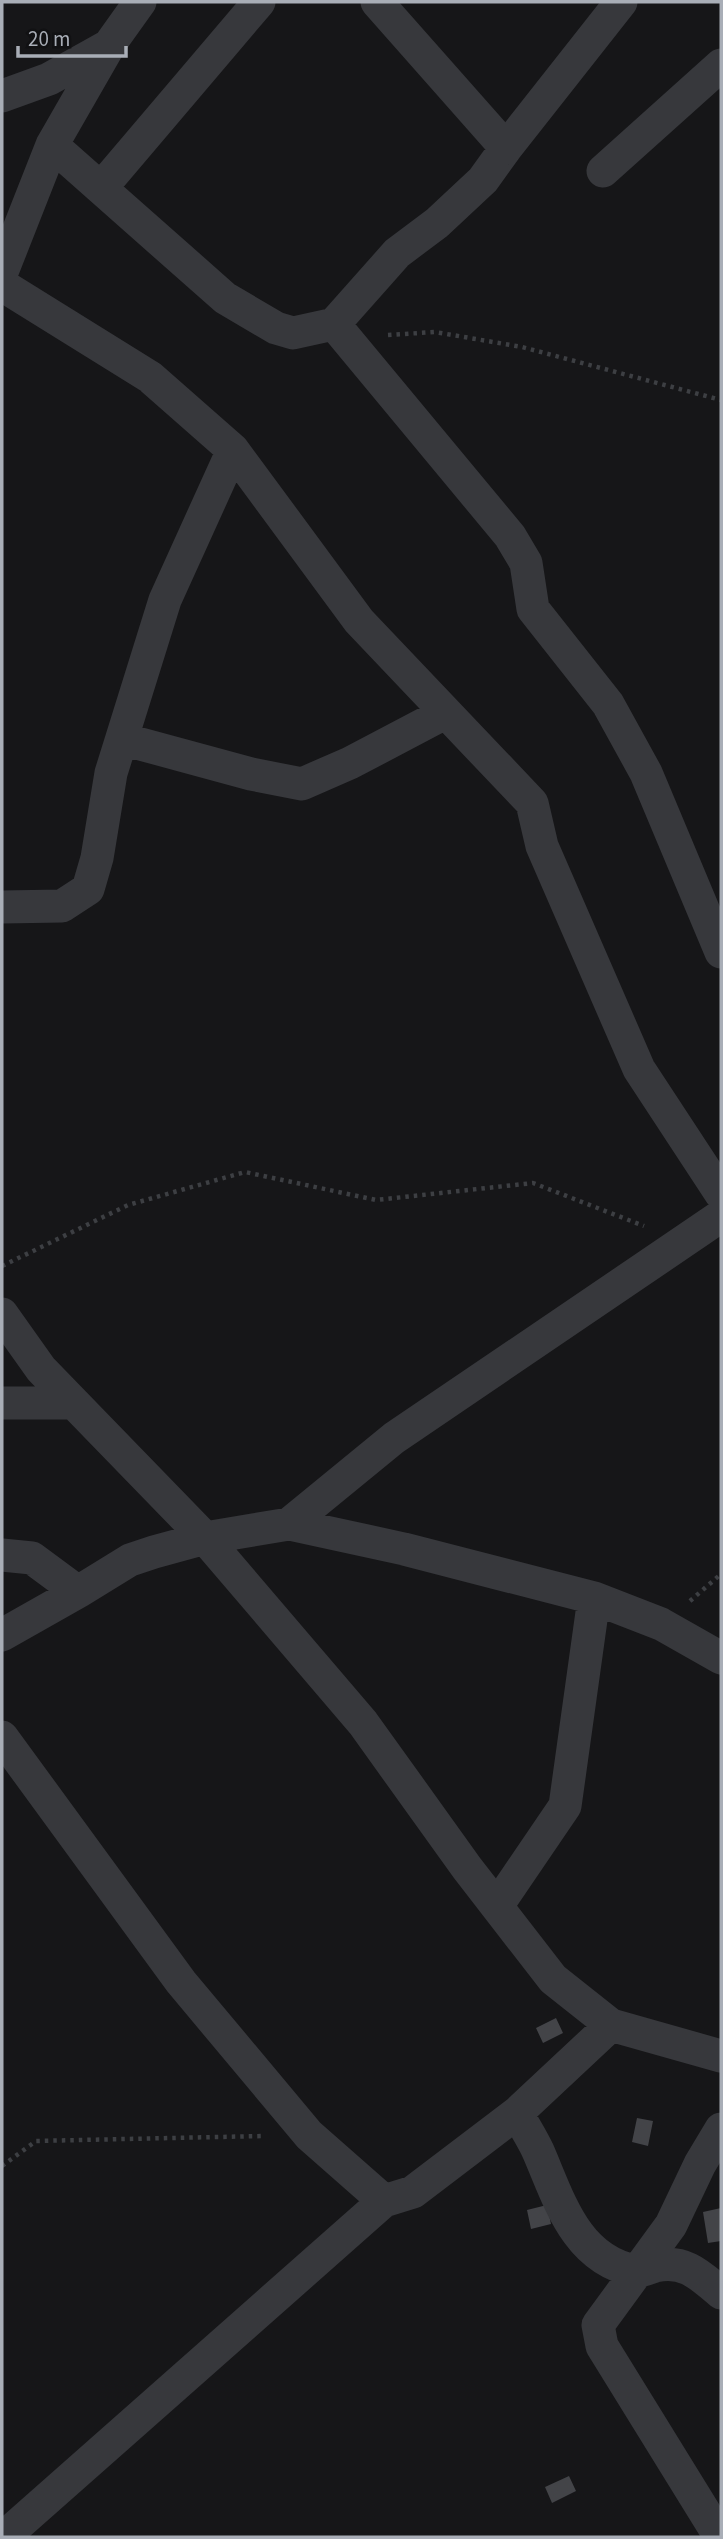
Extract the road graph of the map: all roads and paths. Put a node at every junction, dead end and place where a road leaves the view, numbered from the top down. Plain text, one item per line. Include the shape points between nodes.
1 (259, 2) edge
2 (377, 2) edge
3 (621, 2) edge
4 (138, 3) edge
5 (110, 44) junction
6 (721, 65) edge
7 (2, 96) edge
8 (52, 145) junction
9 (506, 148) junction
10 (603, 171) dead end
11 (101, 188) junction
12 (2, 272) edge
13 (2, 285) edge
14 (341, 317) junction
15 (721, 400) edge
16 (233, 450) junction
17 (445, 713) junction
18 (122, 739) junction
19 (2, 907) edge
20 (721, 951) edge
21 (721, 1194) edge
22 (721, 1216) edge
23 (684, 1242) junction
24 (2, 1266) edge
25 (2, 1314) edge
26 (2, 1403) edge
27 (72, 1403) junction
28 (289, 1524) junction
29 (205, 1538) junction
30 (2, 1555) edge
31 (78, 1592) junction
32 (594, 1598) junction
33 (2, 1635) edge
34 (721, 1658) edge
35 (2, 1737) edge
36 (497, 1906) junction
37 (611, 2025) junction
38 (721, 2056) edge
39 (516, 2113) junction
40 (721, 2129) edge
41 (309, 2135) junction
42 (2, 2166) edge
43 (384, 2200) junction
44 (637, 2272) junction
45 (721, 2293) edge
46 (23, 2531) edge
47 (720, 2537) edge

1 - 11 street
2 - 9 street
3 - 9 street
4 - 5 street
5 - 7 street via 49,79
5 - 8 street
6 - 10 street
8 - 11 street
8 - 12 street
9 - 14 street via 483,180 397,253
11 - 14 street via 225,298 276,328 293,333
13 - 16 street via 150,377
14 - 15 path via 387,335 435,331 522,347
14 - 20 street via 510,536 526,563 533,609 608,704 646,773
16 - 17 street via 359,621
16 - 18 street via 165,600
17 - 18 street via 302,784
17 - 21 street via 532,803 542,846 639,1069
18 - 19 street via 88,890 62,906
22 - 23 street
23 - 24 path via 533,1183 376,1200 245,1172 128,1205
23 - 28 street via 394,1438
25 - 27 street
26 - 27 street
27 - 29 street
28 - 29 street
28 - 32 street
29 - 31 street via 130,1560
29 - 36 street via 363,1723
30 - 31 street via 32,1558
31 - 33 street
32 - 34 street via 662,1624
32 - 36 street via 565,1806
35 - 41 street via 181,1982
36 - 37 street via 553,1979
37 - 38 street
37 - 39 street
39 - 43 street via 413,2192
39 - 44 street via 537,2149 561,2209 587,2245 602,2259
40 - 44 street via 671,2225
41 - 42 path via 36,2141
41 - 43 street
43 - 46 street
44 - 45 street via 675,2263 696,2272
44 - 47 street via 598,2325 598,2335

